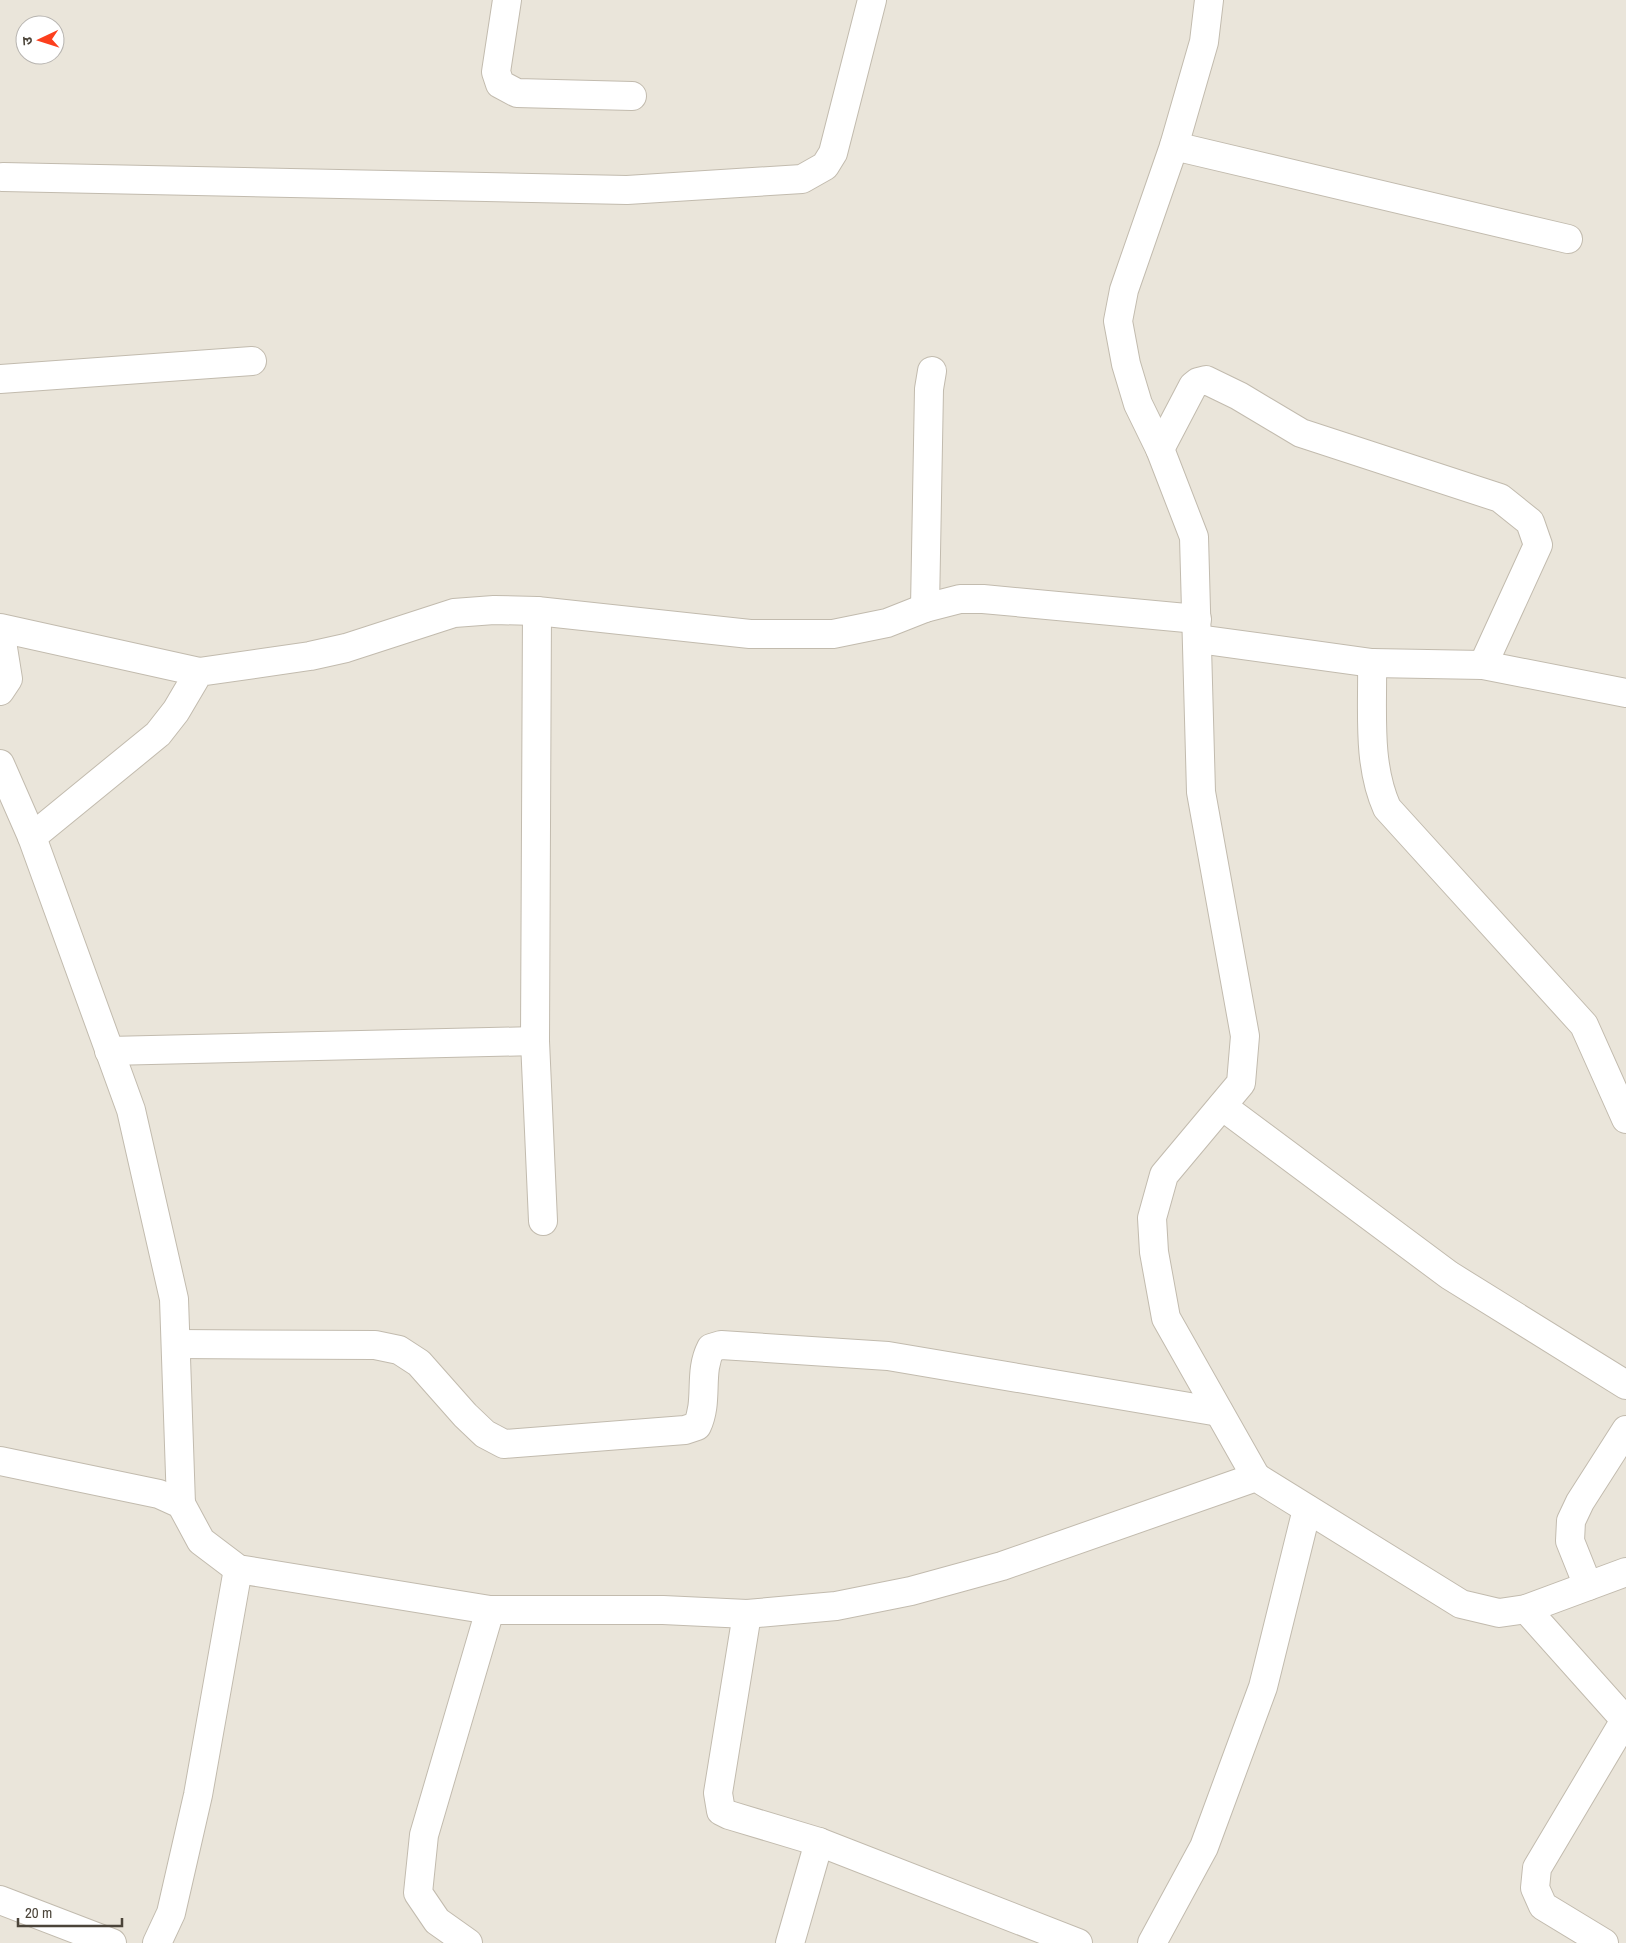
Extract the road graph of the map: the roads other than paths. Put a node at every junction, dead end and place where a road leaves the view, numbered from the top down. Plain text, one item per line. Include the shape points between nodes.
1 (507, 0) edge
2 (872, 0) edge
3 (1209, 0) edge
4 (632, 96) dead end
5 (1174, 146) junction
6 (3, 177) dead end
7 (1568, 238) dead end
8 (252, 361) dead end
9 (932, 371) dead end
10 (0, 379) edge
11 (1160, 448) junction
12 (926, 608) junction
13 (537, 611) junction
14 (0, 628) edge
15 (1197, 629) junction
16 (1372, 663) junction
17 (1483, 665) junction
18 (199, 672) junction
19 (0, 691) edge
20 (1626, 693) edge
21 (0, 764) edge
22 (32, 836) junction
23 (535, 1041) junction
24 (109, 1050) junction
25 (1222, 1106) junction
26 (1626, 1118) edge
27 (543, 1221) dead end
28 (176, 1344) junction
29 (1626, 1385) edge
30 (1219, 1412) junction
31 (1626, 1430) edge
32 (0, 1461) edge
33 (1617, 1463) edge
34 (1256, 1477) junction
35 (181, 1504) junction
36 (1307, 1509) junction
37 (238, 1569) junction
38 (1626, 1572) edge
39 (1588, 1586) junction
40 (1526, 1609) junction
41 (490, 1610) junction
42 (747, 1614) junction
43 (1626, 1720) edge
44 (819, 1842) junction
45 (0, 1900) edge
46 (112, 1943) edge
47 (157, 1943) edge
48 (468, 1943) edge
49 (790, 1943) edge
50 (1078, 1943) edge
51 (1152, 1943) edge
52 (1604, 1943) edge

1 - 4 street via 496,72 500,84 517,93
2 - 6 street via 833,152 824,166 802,179 627,190
3 - 5 street via 1204,42
5 - 7 street
5 - 11 street via 1124,290 1118,321 1138,404
8 - 10 street
9 - 12 street via 928,389
11 - 15 street via 1194,537
11 - 17 street via 1193,386 1206,380 1301,433 1500,498 1530,522 1538,545
12 - 13 street via 887,623 832,634 750,634
12 - 15 street via 960,599 983,599
13 - 18 street via 454,613 346,648
13 - 23 street
14 - 18 street
14 - 19 street via 8,679
15 - 16 street
15 - 25 street via 1201,792 1245,1036 1241,1083
16 - 17 street
16 - 26 street via 1374,760 1379,790 1387,808 1584,1025
17 - 20 street
18 - 22 street via 158,734
21 - 22 street
22 - 24 street
23 - 24 street
23 - 27 street
24 - 28 street via 131,1110 174,1299
25 - 29 street via 1449,1275
25 - 30 street via 1164,1175 1152,1218 1154,1252 1166,1318
28 - 30 street via 375,1345 399,1350 419,1363 485,1434 504,1444 685,1430 697,1426 703,1414 705,1359 711,1348 721,1344 888,1356
28 - 35 street
30 - 34 street
31 - 33 street
32 - 35 street via 159,1494
33 - 39 street via 1580,1502 1570,1521 1570,1541
34 - 36 street
34 - 42 street via 1002,1566 911,1591 836,1606
35 - 37 street via 201,1541
36 - 40 street via 1462,1604 1500,1613
36 - 51 street via 1263,1687 1204,1846
37 - 41 street
37 - 47 street via 198,1795 171,1913
38 - 39 street
39 - 40 street
40 - 43 street
41 - 42 street via 663,1610
41 - 48 street via 424,1835 418,1893 437,1921
42 - 44 street via 718,1805 729,1815
43 - 52 street via 1537,1868 1535,1888 1544,1906
44 - 49 street
44 - 50 street
45 - 46 street

